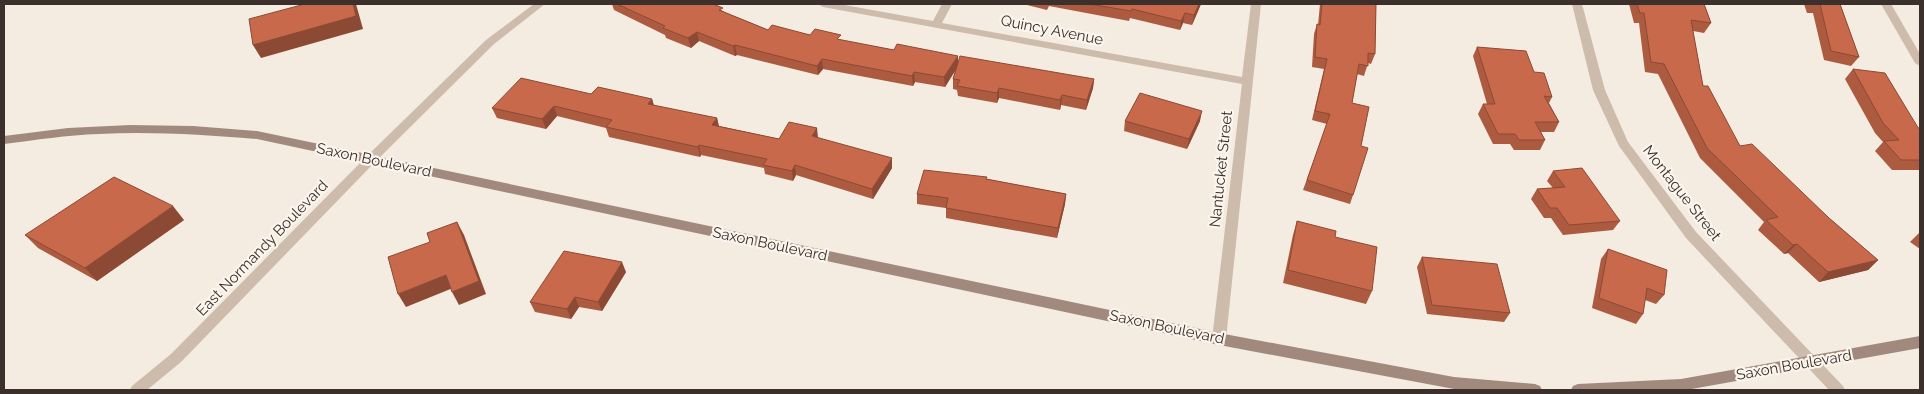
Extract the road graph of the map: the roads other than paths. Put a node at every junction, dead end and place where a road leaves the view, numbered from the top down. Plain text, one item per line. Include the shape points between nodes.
1 (540, 4) edge
2 (823, 4) edge
3 (947, 4) edge
4 (1256, 4) edge
5 (1577, 4) edge
6 (1886, 4) edge
7 (938, 23) junction
8 (1920, 63) edge
9 (1246, 81) junction
10 (4, 140) edge
11 (371, 159) junction
12 (1219, 339) junction
13 (1920, 342) edge
14 (1811, 362) junction
15 (137, 390) edge
16 (1535, 390) edge
17 (1578, 390) edge
18 (1838, 390) edge

1 - 11 street, East Normandy Boulevard via 490,42
2 - 7 street, Quincy Avenue
3 - 7 street
4 - 9 street, Nantucket Street
5 - 14 street, Montague Street via 1599,90 1623,144 1691,235
6 - 8 street
7 - 9 street, Quincy Avenue
9 - 12 street, Nantucket Street
10 - 11 main road, Saxon Boulevard via 42,133 126,127 191,129 258,135
11 - 12 main road, Saxon Boulevard
11 - 15 street, East Normandy Boulevard via 176,358
12 - 16 main road, Saxon Boulevard via 1454,384
13 - 14 main road, Saxon Boulevard
14 - 17 main road, Saxon Boulevard via 1681,385
14 - 18 street, Montague Street

